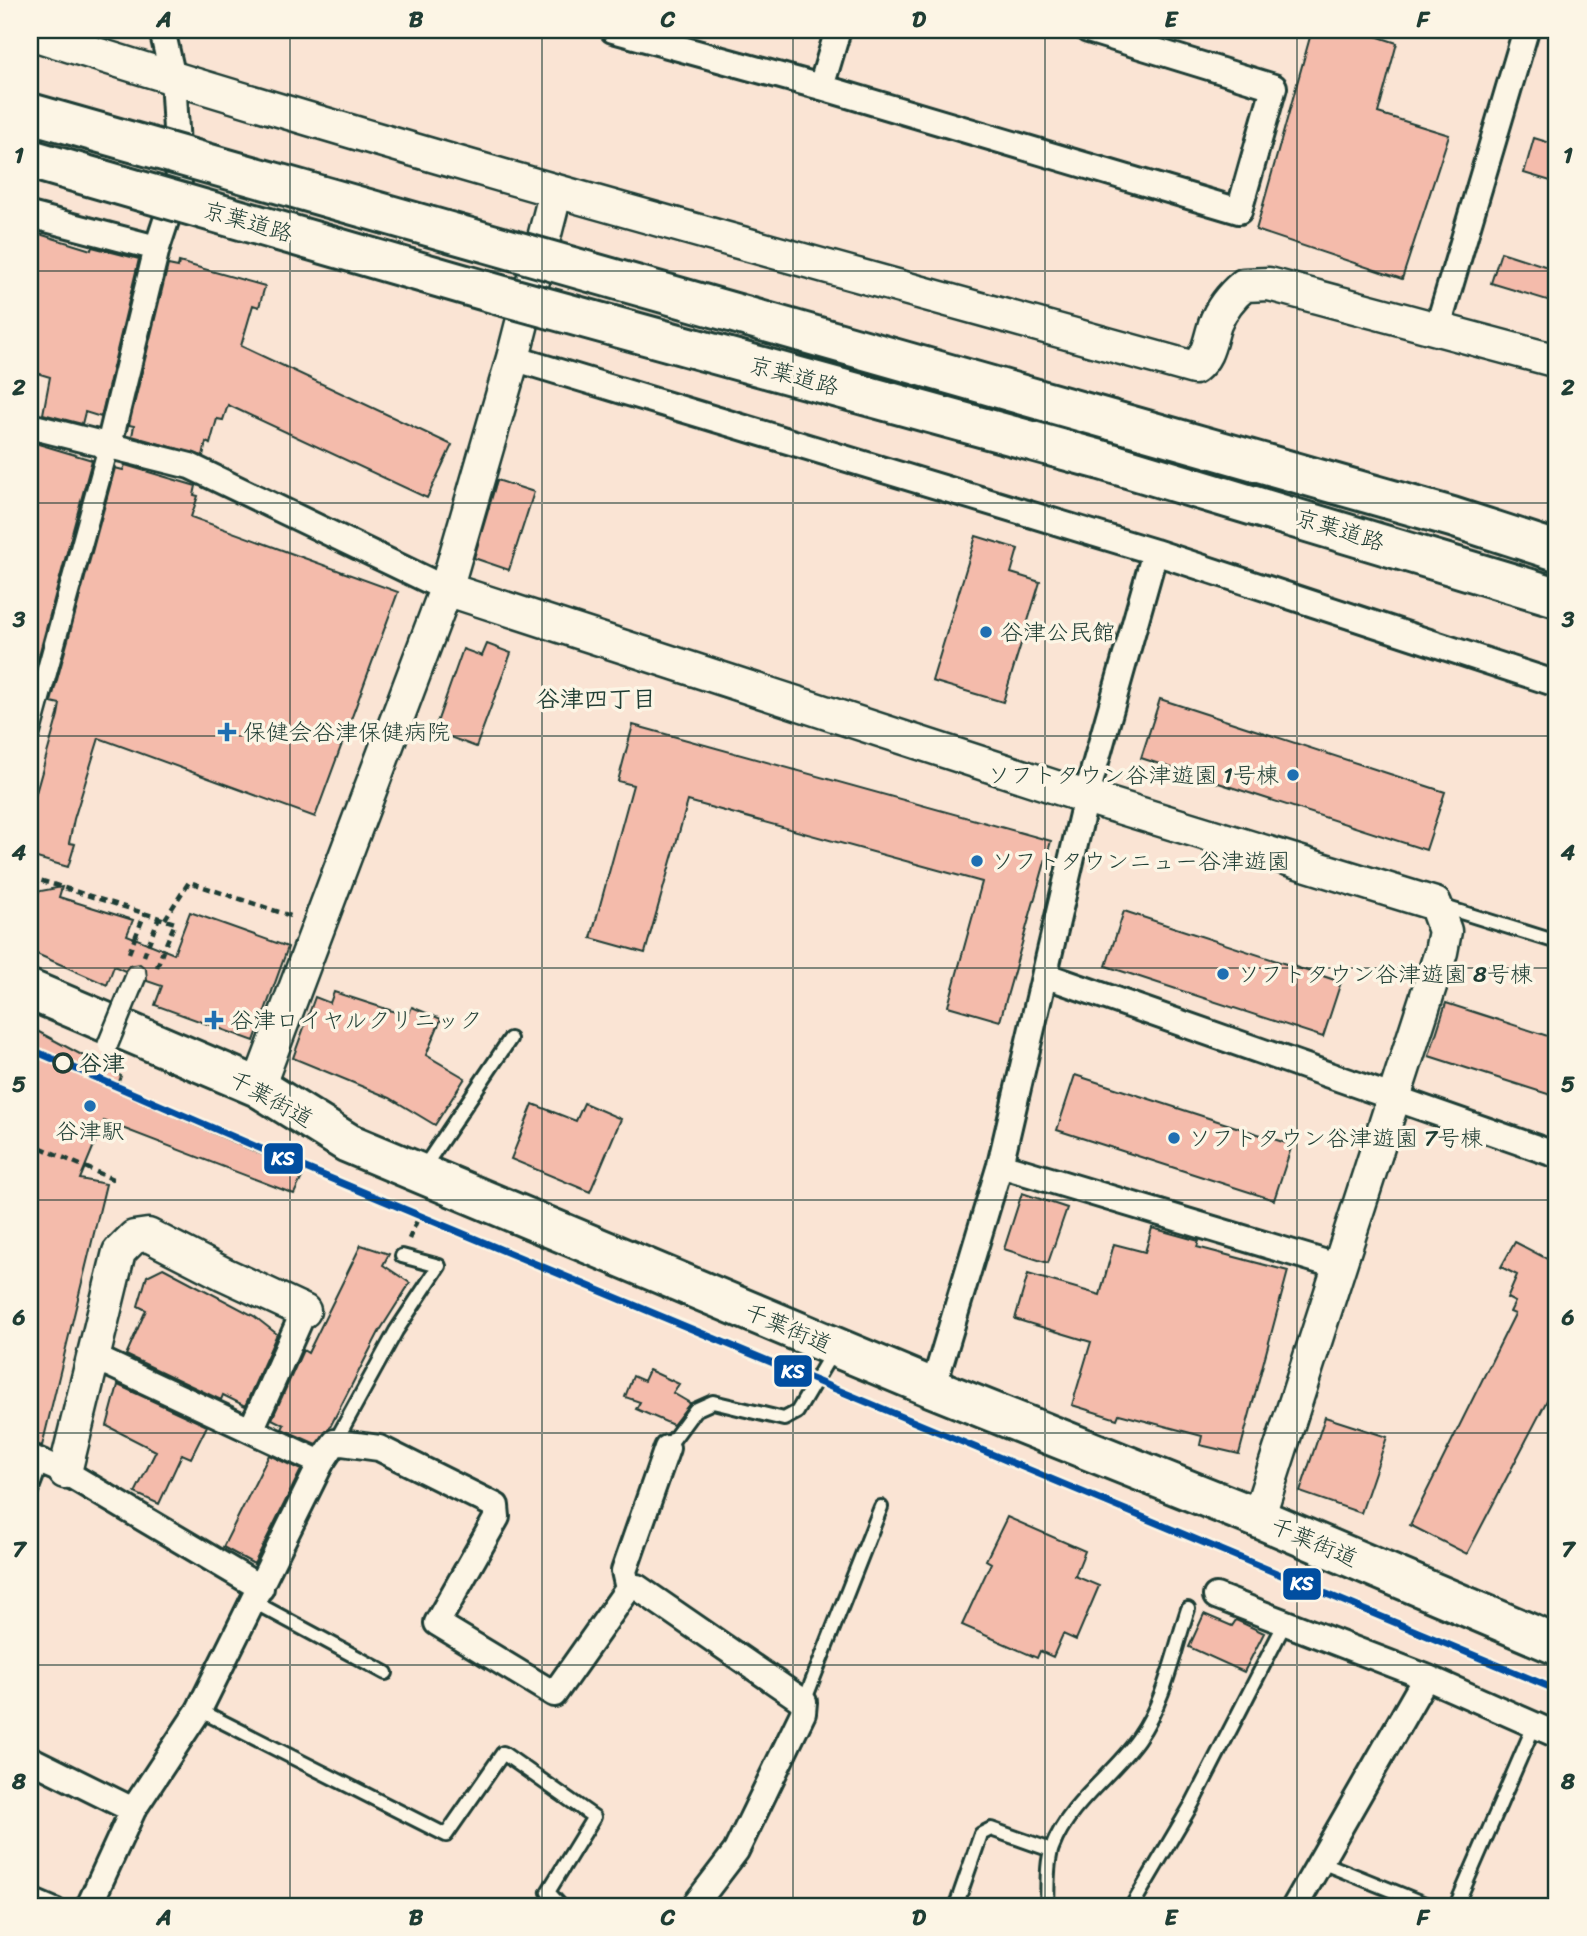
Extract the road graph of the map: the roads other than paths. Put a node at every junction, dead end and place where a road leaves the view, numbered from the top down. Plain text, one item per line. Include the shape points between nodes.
1 (162, 30) edge
2 (613, 30) edge
3 (838, 30) edge
4 (1088, 30) edge
5 (1527, 30) edge
6 (30, 33) edge
7 (173, 78) junction
8 (821, 87) junction
9 (30, 113) edge
10 (30, 159) edge
11 (556, 191) junction
12 (30, 215) edge
13 (157, 248) junction
14 (1437, 330) junction
15 (513, 358) junction
16 (1557, 361) edge
17 (30, 426) edge
18 (109, 445) junction
19 (1452, 517) junction
20 (1364, 537) junction
21 (1557, 541) edge
22 (1557, 551) edge
23 (1155, 552) junction
24 (446, 589) junction
25 (1557, 597) edge
26 (1557, 615) edge
27 (1557, 684) edge
28 (30, 733) edge
29 (1086, 797) junction
30 (1435, 904) junction
31 (1557, 942) edge
32 (136, 976) road end
33 (1047, 976) junction
34 (30, 990) edge
35 (510, 1039) dead end
36 (108, 1044) dead end
37 (258, 1087) junction
38 (1396, 1098) junction
39 (1557, 1155) edge
40 (1000, 1165) junction
41 (423, 1186) junction
42 (402, 1256) road end
43 (1340, 1267) junction
44 (304, 1311) joint
45 (835, 1348) junction
46 (94, 1357) junction
47 (933, 1388) junction
48 (251, 1430) junction
49 (335, 1443) junction
50 (667, 1448) joint
51 (46, 1464) edge
52 (321, 1464) junction
53 (30, 1494) edge
54 (880, 1507) dead end
55 (1258, 1518) junction
56 (628, 1589) junction
57 (258, 1595) junction
58 (1216, 1596) dead end
59 (1188, 1609) dead end
60 (1285, 1623) junction
61 (1557, 1645) edge
62 (386, 1673) dead end
63 (1426, 1678) junction
64 (804, 1702) junction
65 (199, 1710) junction
66 (1534, 1726) junction
67 (1557, 1735) edge
68 (30, 1759) edge
69 (133, 1810) junction
70 (1051, 1850) junction
71 (1321, 1862) junction
72 (30, 1894) edge
73 (58, 1906) edge
74 (89, 1906) edge
75 (561, 1906) edge
76 (694, 1906) edge
77 (956, 1906) edge
78 (1047, 1906) edge
79 (1132, 1906) edge
80 (1295, 1906) edge
81 (1430, 1906) edge
82 (1457, 1906) edge

1 - 7 street
2 - 8 street
3 - 8 street
4 - 8 street via 1274,87 1240,211
5 - 14 street
6 - 7 street
7 - 11 street
7 - 13 street via 179,181
9 - 19 highway, 京葉道路, bridge
10 - 20 highway, 京葉道路, bridge
11 - 14 street via 1194,368 1205,359 1216,322 1244,285 1269,284
11 - 15 street
12 - 13 street
13 - 18 street
14 - 16 street
15 - 23 street
15 - 24 street
17 - 18 street
18 - 24 street via 190,466
18 - 28 street
19 - 21 highway
19 - 22 highway, 京葉道路
20 - 25 highway, 京葉道路
20 - 26 highway
23 - 27 street
23 - 29 street
24 - 29 street
24 - 37 street
29 - 30 street
29 - 33 street
30 - 31 lane
30 - 38 street via 1445,931 1441,952
32 - 36 street, bridge
33 - 38 street
33 - 40 street
34 - 37 highway, 千葉街道
35 - 41 lane
37 - 41 highway, 千葉街道
38 - 39 street
38 - 43 street
40 - 43 street
40 - 47 street
41 - 45 highway, 千葉街道
42 - 49 lane via 439,1266 396,1331
43 - 55 street
44 - 46 street via 148,1235 134,1237 119,1252
44 - 48 street
45 - 47 highway, 千葉街道
45 - 50 lane via 797,1412 785,1419 713,1402 695,1410
46 - 48 street
46 - 51 street
47 - 55 highway, 千葉街道
48 - 52 street
49 - 52 street
49 - 56 street via 379,1448 496,1506 497,1517 438,1623 554,1694
50 - 56 street via 624,1571
51 - 53 lane
51 - 57 street
52 - 57 street
54 - 64 lane
55 - 61 highway, 千葉街道
56 - 64 street via 637,1587
57 - 62 lane
57 - 65 street
58 - 60 street
59 - 70 lane via 1158,1702 1138,1739 1083,1799
60 - 63 street
60 - 79 lane via 1192,1804
63 - 66 street
63 - 71 street
64 - 76 street via 803,1713 736,1851
65 - 69 street
65 - 75 lane via 446,1835 503,1753 594,1817 548,1892
66 - 67 street
66 - 82 lane
68 - 69 street
69 - 74 street
70 - 77 lane via 992,1829 981,1834
70 - 78 lane
71 - 80 street
71 - 81 lane
72 - 73 lane

